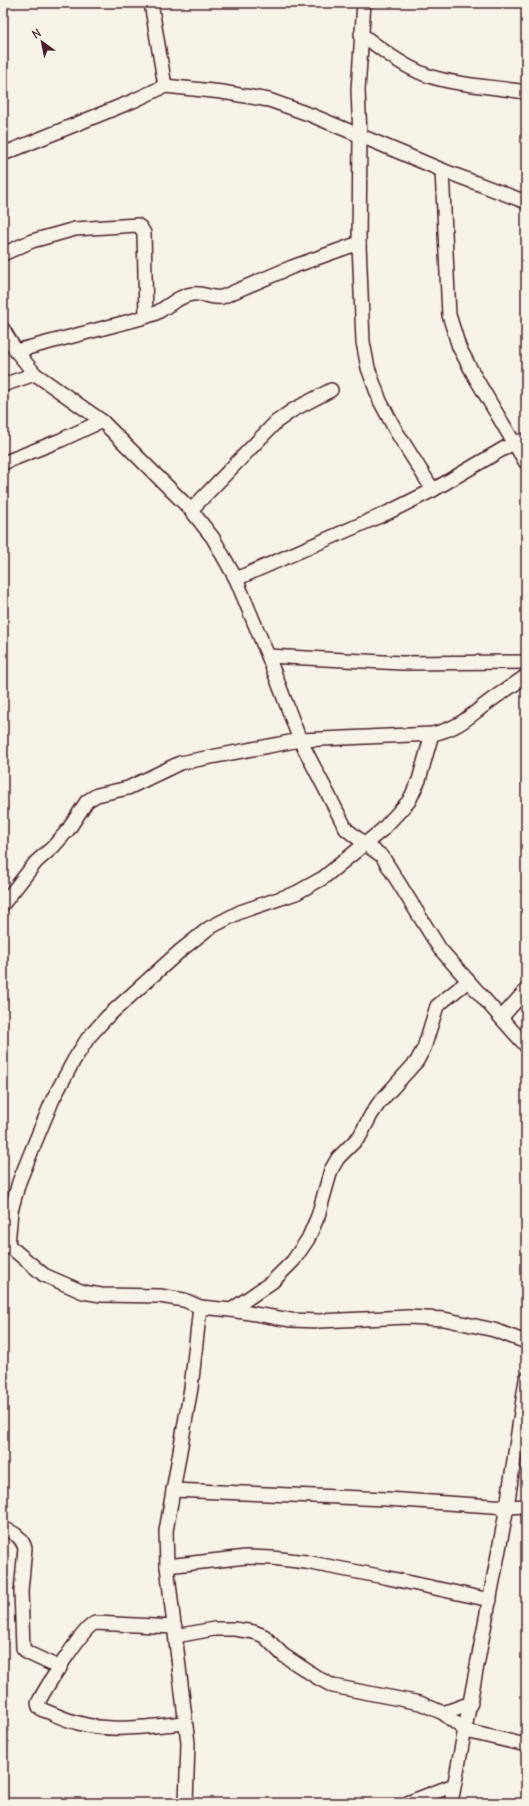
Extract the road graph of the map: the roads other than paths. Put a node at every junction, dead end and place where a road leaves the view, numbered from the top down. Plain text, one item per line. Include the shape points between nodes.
1 (152, 3) edge
2 (364, 3) edge
3 (361, 34) junction
4 (165, 86) junction
5 (526, 92) edge
6 (360, 136) junction
7 (3, 154) edge
8 (442, 170) junction
9 (526, 202) edge
10 (359, 243) junction
11 (3, 254) edge
12 (146, 316) junction
13 (3, 330) edge
14 (16, 351) junction
15 (35, 374) junction
16 (3, 384) edge
17 (331, 390) dead end
18 (102, 421) junction
19 (520, 441) edge
20 (3, 462) edge
21 (526, 463) edge
22 (433, 490) junction
23 (191, 510) junction
24 (236, 578) junction
25 (268, 656) junction
26 (526, 662) edge
27 (526, 676) edge
28 (432, 734) junction
29 (300, 740) junction
30 (346, 829) junction
31 (382, 830) junction
32 (365, 844) junction
33 (382, 856) junction
34 (347, 857) junction
35 (3, 904) edge
36 (468, 981) junction
37 (526, 990) edge
38 (501, 1018) junction
39 (526, 1046) edge
40 (5, 1244) edge
41 (200, 1307) junction
42 (231, 1310) junction
43 (526, 1342) edge
44 (526, 1379) edge
45 (173, 1490) junction
46 (507, 1506) junction
47 (526, 1506) edge
48 (3, 1528) edge
49 (167, 1566) junction
50 (490, 1600) junction
51 (175, 1631) junction
52 (60, 1668) junction
53 (471, 1703) junction
54 (443, 1713) junction
55 (185, 1723) junction
56 (466, 1731) junction
57 (526, 1745) edge
58 (454, 1785) junction
59 (186, 1803) edge
60 (407, 1803) edge
61 (451, 1803) edge

1 - 4 street
2 - 3 street
3 - 5 street via 395,58 426,75
3 - 6 street via 358,90
4 - 6 street via 269,100
4 - 7 street
6 - 8 street
6 - 10 street
8 - 9 street
8 - 19 street via 449,315 459,347 472,371
10 - 12 street via 292,267 222,297 214,299 201,293 189,294
10 - 22 street via 362,342 368,368 380,401
11 - 12 street via 32,241 75,229 137,225 144,233
12 - 14 street
13 - 14 street
14 - 15 street
15 - 16 street
15 - 18 street
17 - 23 street via 276,422
18 - 20 street
18 - 23 street
19 - 21 street
19 - 22 street
22 - 24 street
23 - 24 street via 213,538
24 - 25 street
25 - 26 street via 402,663
25 - 29 street
27 - 28 street via 461,724 448,731
28 - 29 street
28 - 31 street via 419,780 409,801
29 - 30 street
29 - 35 street via 180,763 128,788 97,795 87,801 68,830 36,862
30 - 32 street
30 - 34 street
31 - 32 street
31 - 33 street
32 - 33 street
32 - 34 street
33 - 36 street via 440,949
34 - 40 street via 323,878 296,893 240,912 209,928 107,1017 88,1038 54,1099 25,1168 11,1211
36 - 38 street
36 - 42 street via 437,1006 424,1048 417,1061 379,1103 360,1136 338,1158 331,1170 308,1239 293,1261 272,1282
37 - 38 street
38 - 39 street
40 - 41 street via 44,1275 83,1292 101,1295 160,1296 184,1300
41 - 42 street
41 - 45 street via 191,1388
42 - 43 street via 291,1320 408,1317 444,1319 494,1330
44 - 46 street
45 - 46 street
45 - 49 street via 166,1530
46 - 47 street
46 - 50 street
48 - 52 street via 16,1534 23,1541 25,1548 21,1591 23,1648 28,1653
49 - 50 street via 246,1557 272,1558 306,1562
49 - 51 street
50 - 53 street
51 - 52 street via 95,1622 79,1638
51 - 54 street via 234,1629 254,1632 264,1636 283,1655 333,1686 420,1703
51 - 55 street
52 - 55 street via 38,1703 43,1710 77,1723 100,1728
53 - 54 street
53 - 56 street
54 - 56 street
55 - 59 street via 188,1767
56 - 57 street
56 - 58 street
58 - 60 street
58 - 61 street

